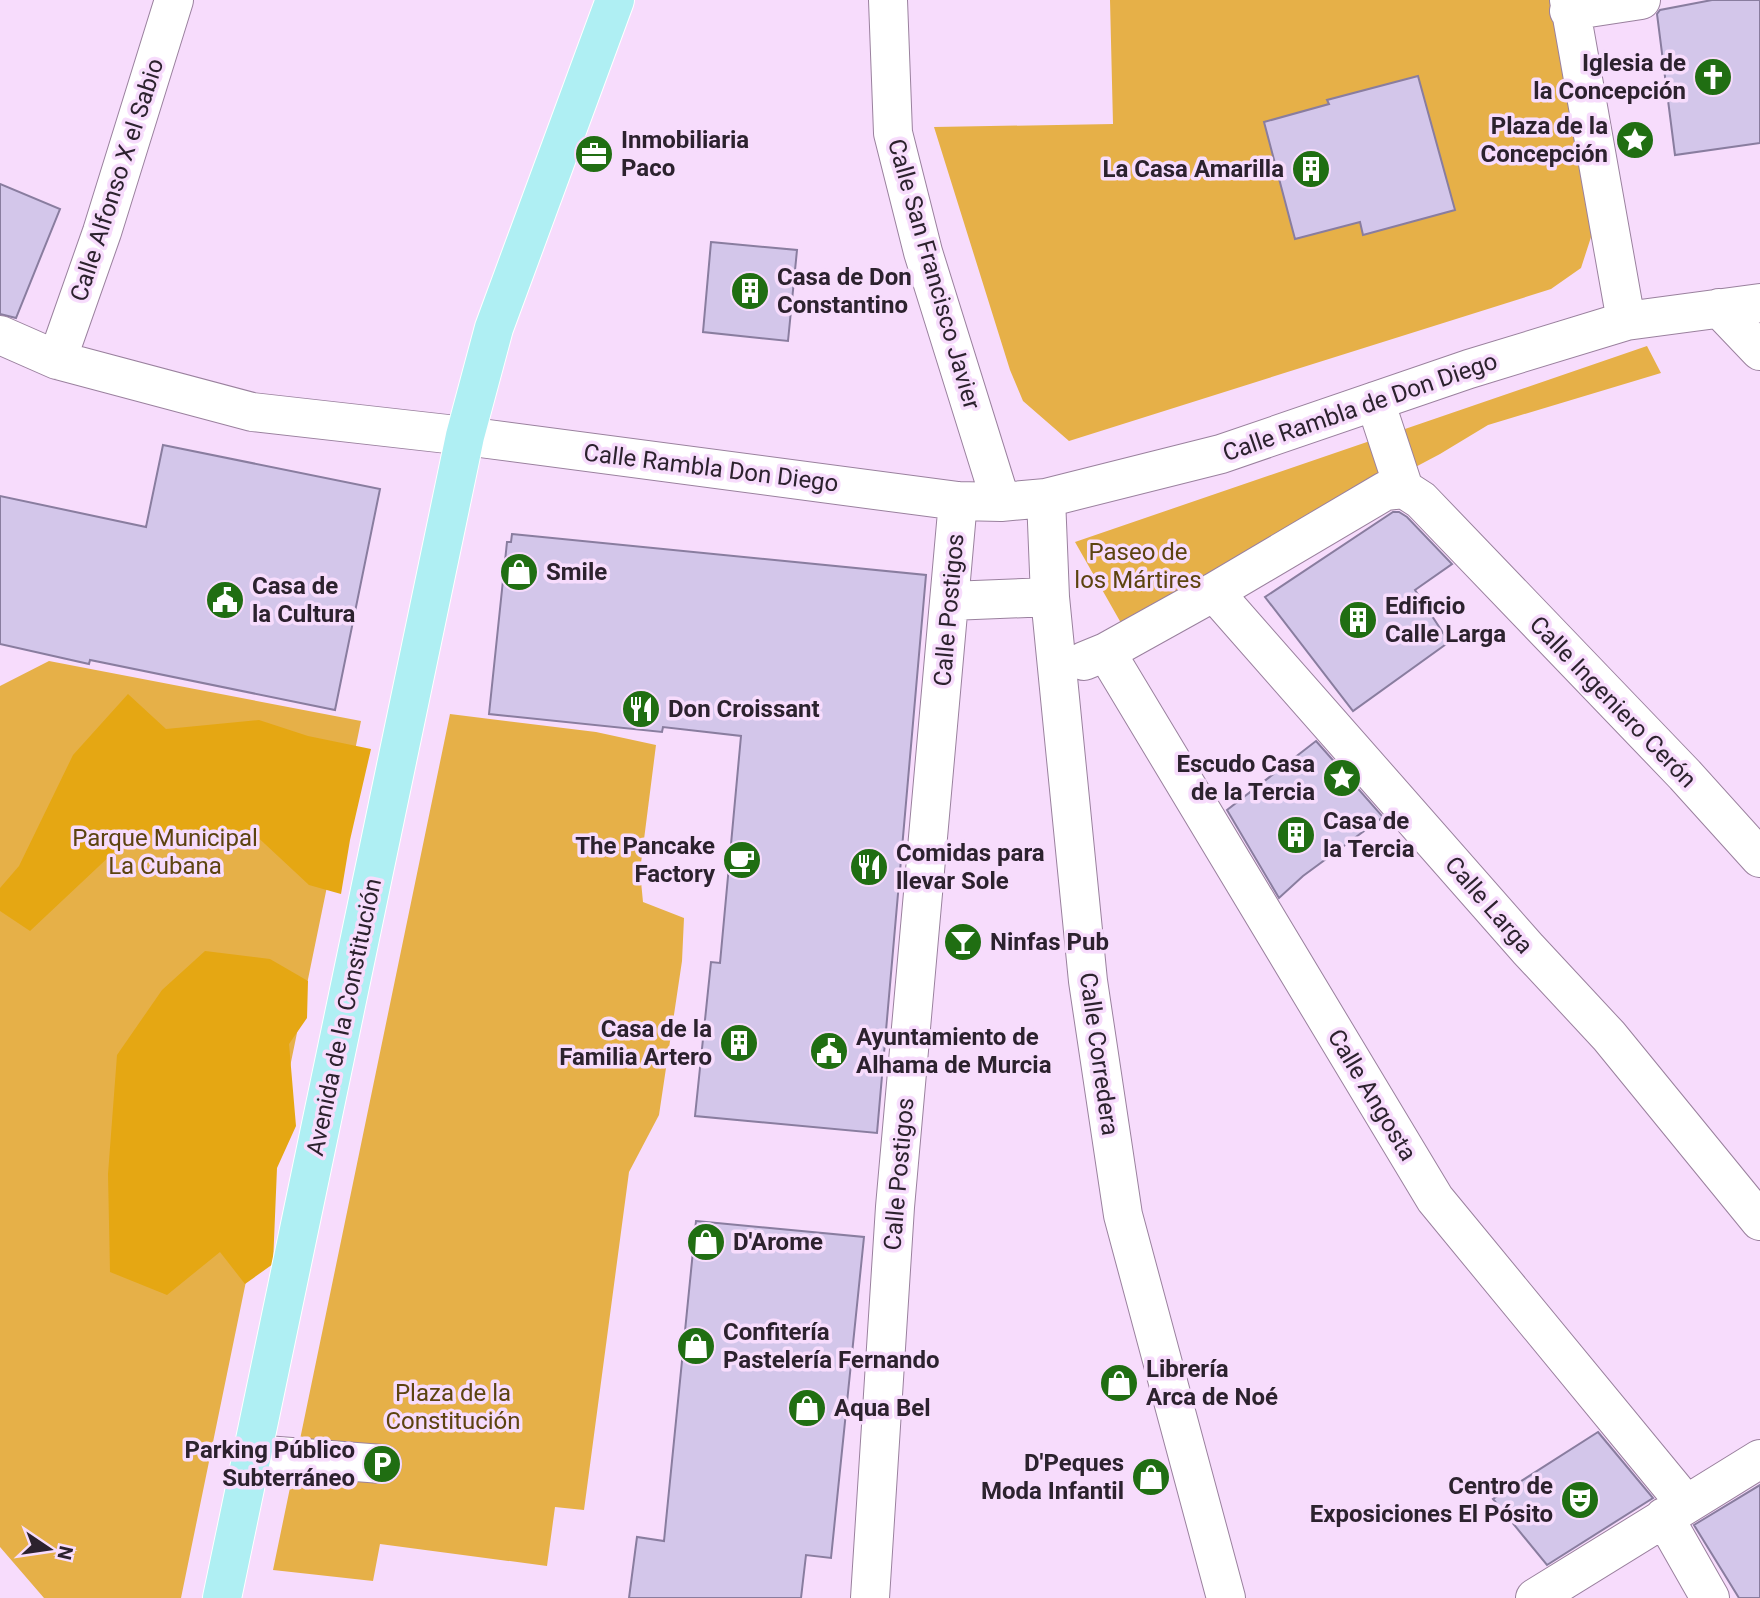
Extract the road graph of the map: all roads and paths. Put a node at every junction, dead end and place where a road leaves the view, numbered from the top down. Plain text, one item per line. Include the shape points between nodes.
1 (174, 0) edge
2 (615, 0) edge
3 (888, 0) edge
4 (1641, 0) edge
5 (1569, 5) edge
6 (1760, 303) edge
7 (1719, 308) junction
8 (1626, 321) junction
9 (0, 335) edge
10 (1760, 351) edge
11 (57, 360) junction
12 (1375, 401) junction
13 (464, 436) junction
14 (1404, 489) junction
15 (1046, 498) junction
16 (958, 500) junction
17 (1001, 502) junction
18 (1214, 592) junction
19 (1050, 597) junction
20 (950, 601) junction
21 (1106, 652) junction
22 (1056, 673) junction
23 (1760, 858) edge
24 (1760, 1221) edge
25 (252, 1454) junction
26 (1760, 1458) edge
27 (382, 1464) dead end
28 (1675, 1510) junction
29 (222, 1598) edge
30 (870, 1598) edge
31 (1226, 1598) edge
32 (1535, 1598) edge
33 (1710, 1598) edge

1 - 11 street, Calle Alfonso X el Sabio
2 - 13 main road, Avenida de la Constitución via 494,328
3 - 17 street, Calle San Francisco Javier via 892,133 923,252
4 - 5 street
5 - 8 street
6 - 7 street, Calle Rambla de Don Diego
7 - 8 street, Calle Rambla de Don Diego
7 - 10 street
8 - 12 street, Calle Rambla de Don Diego
9 - 11 street
11 - 13 street via 251,412
12 - 14 street
12 - 15 street, Calle Rambla de Don Diego via 1221,454
13 - 16 street, Calle Rambla Don Diego
13 - 25 main road, Avenida de la Constitución
14 - 18 street via 1385,491
14 - 23 street, Calle Ingeniero Cerón via 1420,500
15 - 17 street, Calle Rambla de Don Diego
15 - 19 street, Calle Corredera
16 - 17 street, Calle Rambla de Don Diego
16 - 20 street, Calle Postigos
18 - 21 street
18 - 24 street, Calle Larga via 1609,1036
19 - 20 street
19 - 22 street, Calle Corredera
20 - 30 street, Calle Postigos via 895,1207
21 - 22 street
21 - 28 street, Calle Angosta via 1435,1199
22 - 31 street, Calle Corredera via 1088,981 1123,1215
25 - 27 street
25 - 29 main road, Avenida de la Constitución
26 - 28 street
28 - 32 street
28 - 33 street, Calle Angosta

